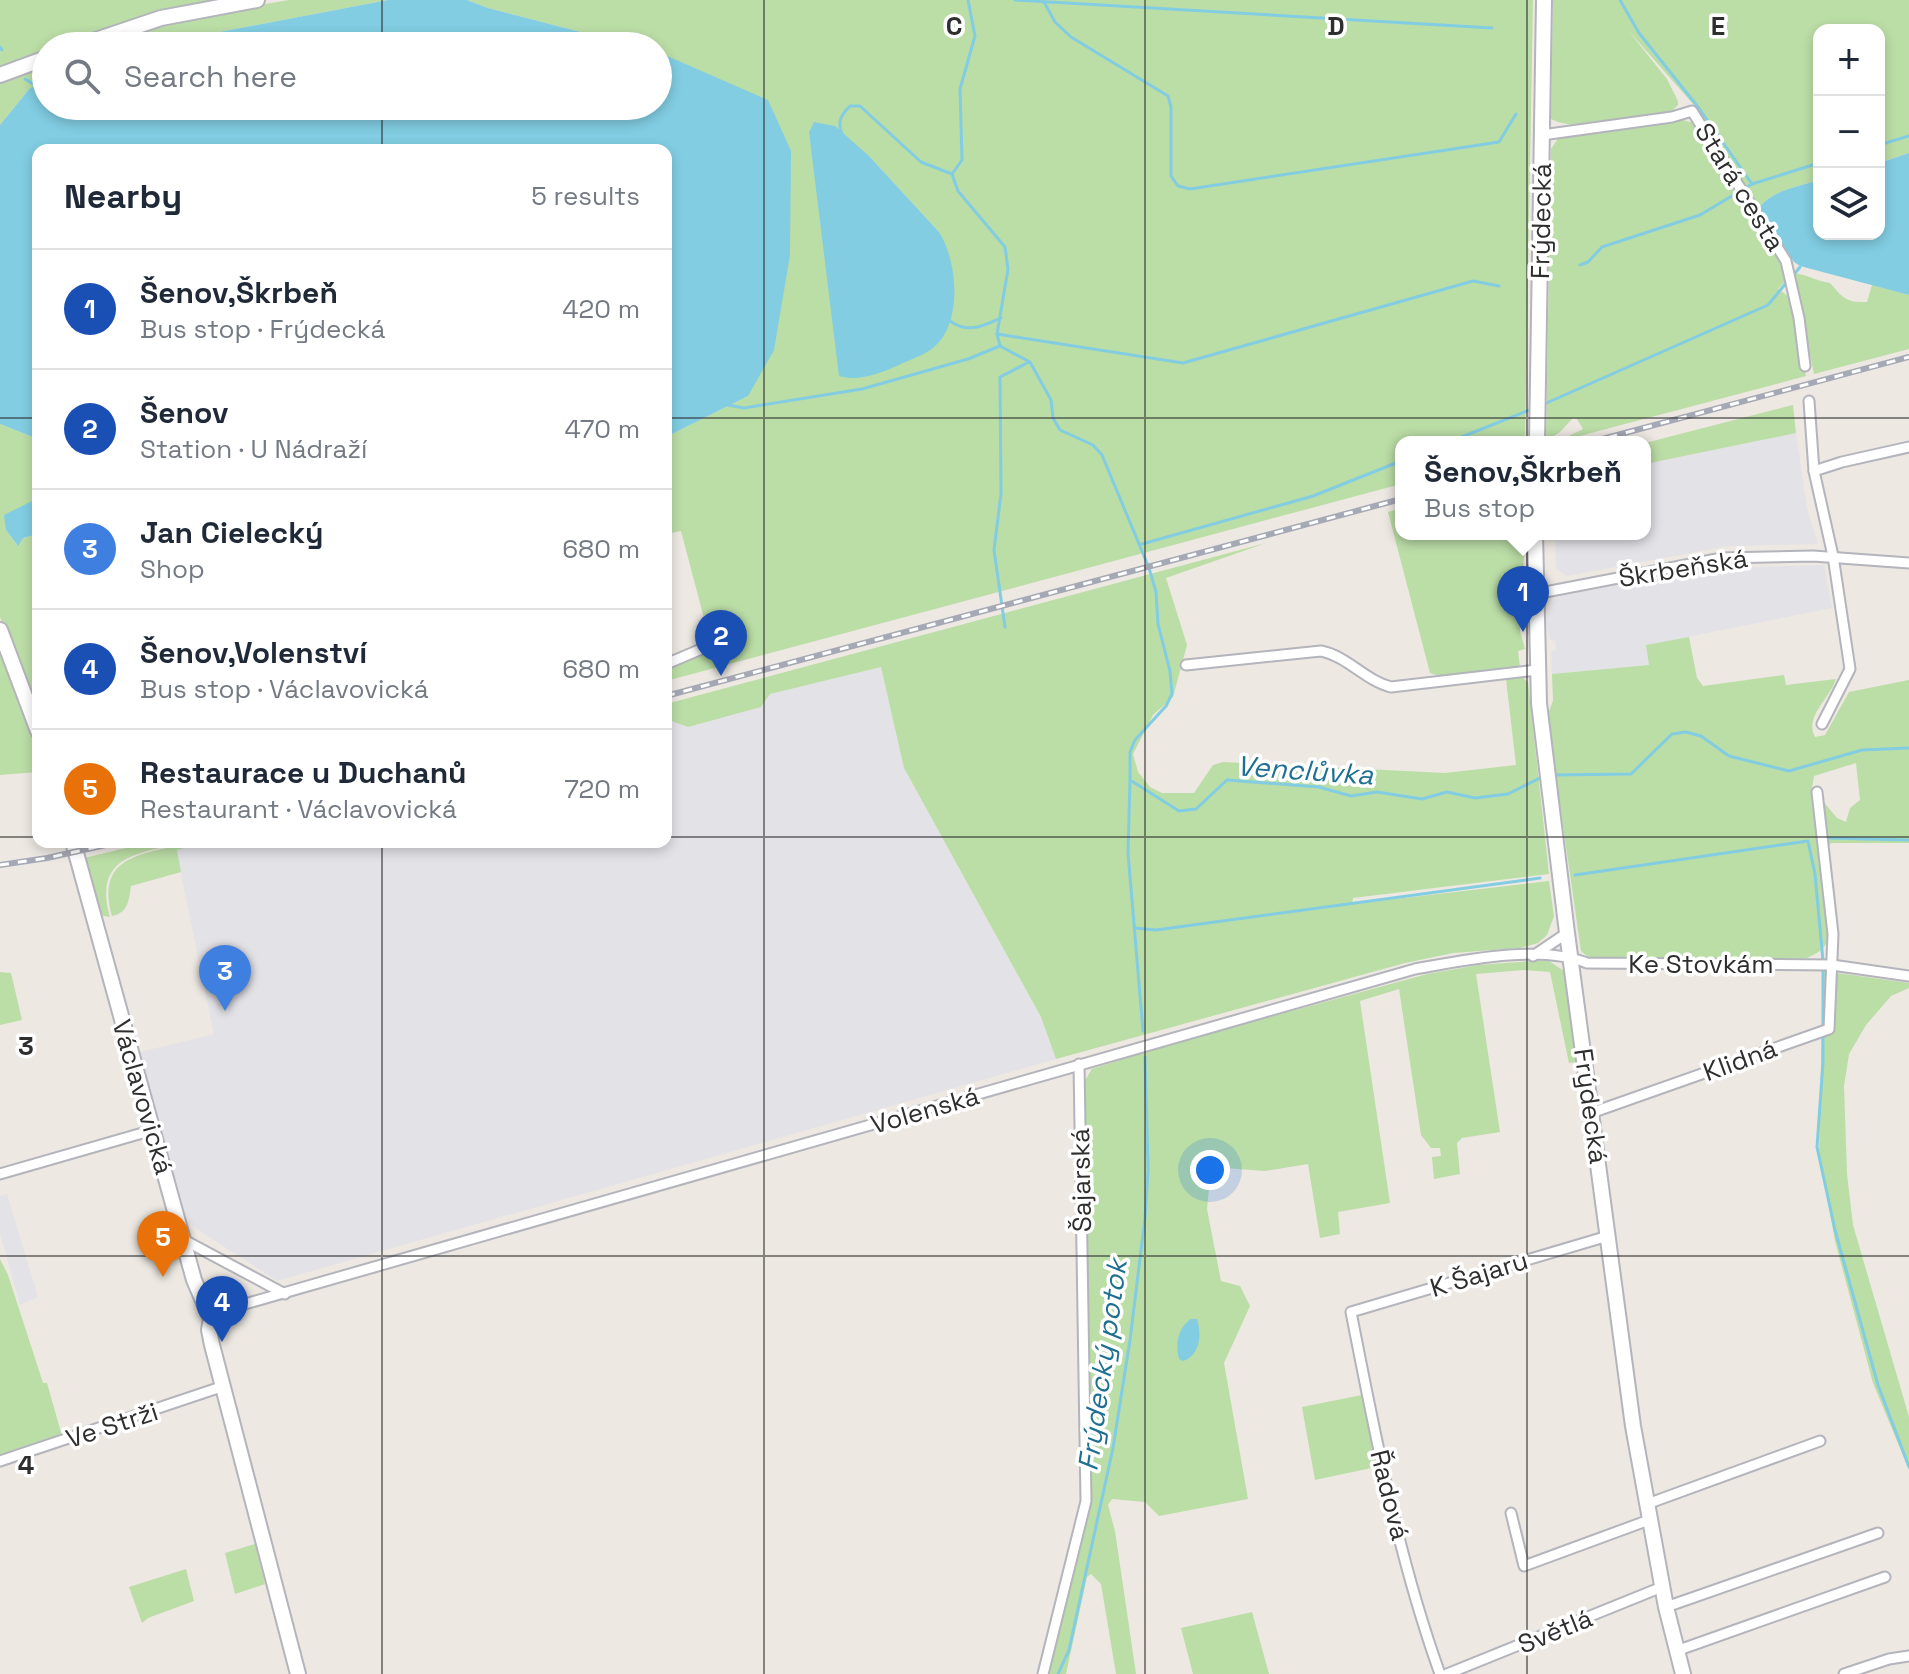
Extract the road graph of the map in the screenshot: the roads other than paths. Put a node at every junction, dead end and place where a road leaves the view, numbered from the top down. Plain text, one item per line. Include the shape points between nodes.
1 (257, 0) edge
2 (1544, 0) edge
3 (120, 32) edge
4 (32, 63) edge
5 (0, 75) edge
6 (1542, 135) junction
7 (1805, 366) dead end
8 (1809, 401) dead end
9 (1537, 436) edge
10 (1909, 447) edge
11 (1814, 471) junction
12 (1535, 540) edge
13 (1833, 556) junction
14 (1909, 563) edge
15 (1535, 594) junction
16 (0, 630) edge
17 (725, 639) dead end
18 (672, 661) edge
19 (1186, 665) dead end
20 (1537, 670) junction
21 (32, 715) edge
22 (1822, 724) dead end
23 (1817, 792) dead end
24 (75, 848) edge
25 (1567, 933) junction
26 (1533, 956) junction
27 (1570, 956) junction
28 (1832, 965) junction
29 (1909, 976) edge
30 (1079, 1064) junction
31 (1591, 1113) junction
32 (153, 1130) junction
33 (0, 1174) edge
34 (1608, 1236) junction
35 (184, 1240) junction
36 (285, 1294) junction
37 (1351, 1312) joint
38 (211, 1319) junction
39 (224, 1386) junction
40 (1820, 1441) dead end
41 (0, 1461) edge
42 (1647, 1504) junction
43 (1511, 1513) dead end
44 (1649, 1520) junction
45 (1878, 1533) dead end
46 (1885, 1577) dead end
47 (1662, 1587) junction
48 (1666, 1607) junction
49 (1676, 1651) junction
50 (1909, 1656) edge
51 (298, 1674) edge
52 (1043, 1674) edge
53 (1440, 1674) edge
54 (1447, 1674) edge
55 (1683, 1674) edge
56 (1844, 1674) edge

1 - 3 main road via 161,18
2 - 6 main road, Frýdecká
4 - 5 main road
6 - 7 street, Stará cesta via 1692,111 1786,261
6 - 9 main road, Frýdecká
8 - 11 street
10 - 11 street
11 - 13 street
12 - 15 main road, Frýdecká
13 - 14 street, Škrbeňská
13 - 15 street, Škrbeňská via 1704,560
13 - 22 street via 1850,669
15 - 20 main road, Frýdecká
16 - 21 main road
17 - 18 street
19 - 20 street via 1321,651 1391,687
20 - 25 main road, Frýdecká
23 - 28 street
24 - 32 main road, Václavovická
25 - 26 street
25 - 27 main road, Frýdecká
26 - 27 street, Volenská
26 - 30 street, Volenská via 1495,955 1415,969
27 - 28 street, Ke Stovkám via 1587,963
27 - 31 main road, Frýdecká
28 - 29 street, Ke Stovkám
28 - 31 street, Klidná via 1829,1029
30 - 36 street, Volenská
30 - 52 street, Šajarská via 1086,1501
31 - 34 main road, Frýdecká
32 - 33 street
32 - 35 main road, Václavovická
34 - 37 street, K Šajaru
34 - 42 main road, Frýdecká
35 - 36 street
35 - 38 main road, Václavovická
36 - 38 street, Volenská via 217,1312
37 - 53 street, Řadová via 1382,1472
38 - 39 main road, Václavovická via 209,1330
39 - 41 street, Ve Strži
39 - 51 main road, Václavovická
40 - 42 street
42 - 44 main road, Frýdecká
43 - 44 street via 1524,1566
44 - 47 main road, Frýdecká
45 - 48 street
46 - 49 street
47 - 48 main road, Frýdecká
47 - 54 street, Světlá
48 - 49 main road, Frýdecká
49 - 55 main road, Frýdecká
50 - 56 street

